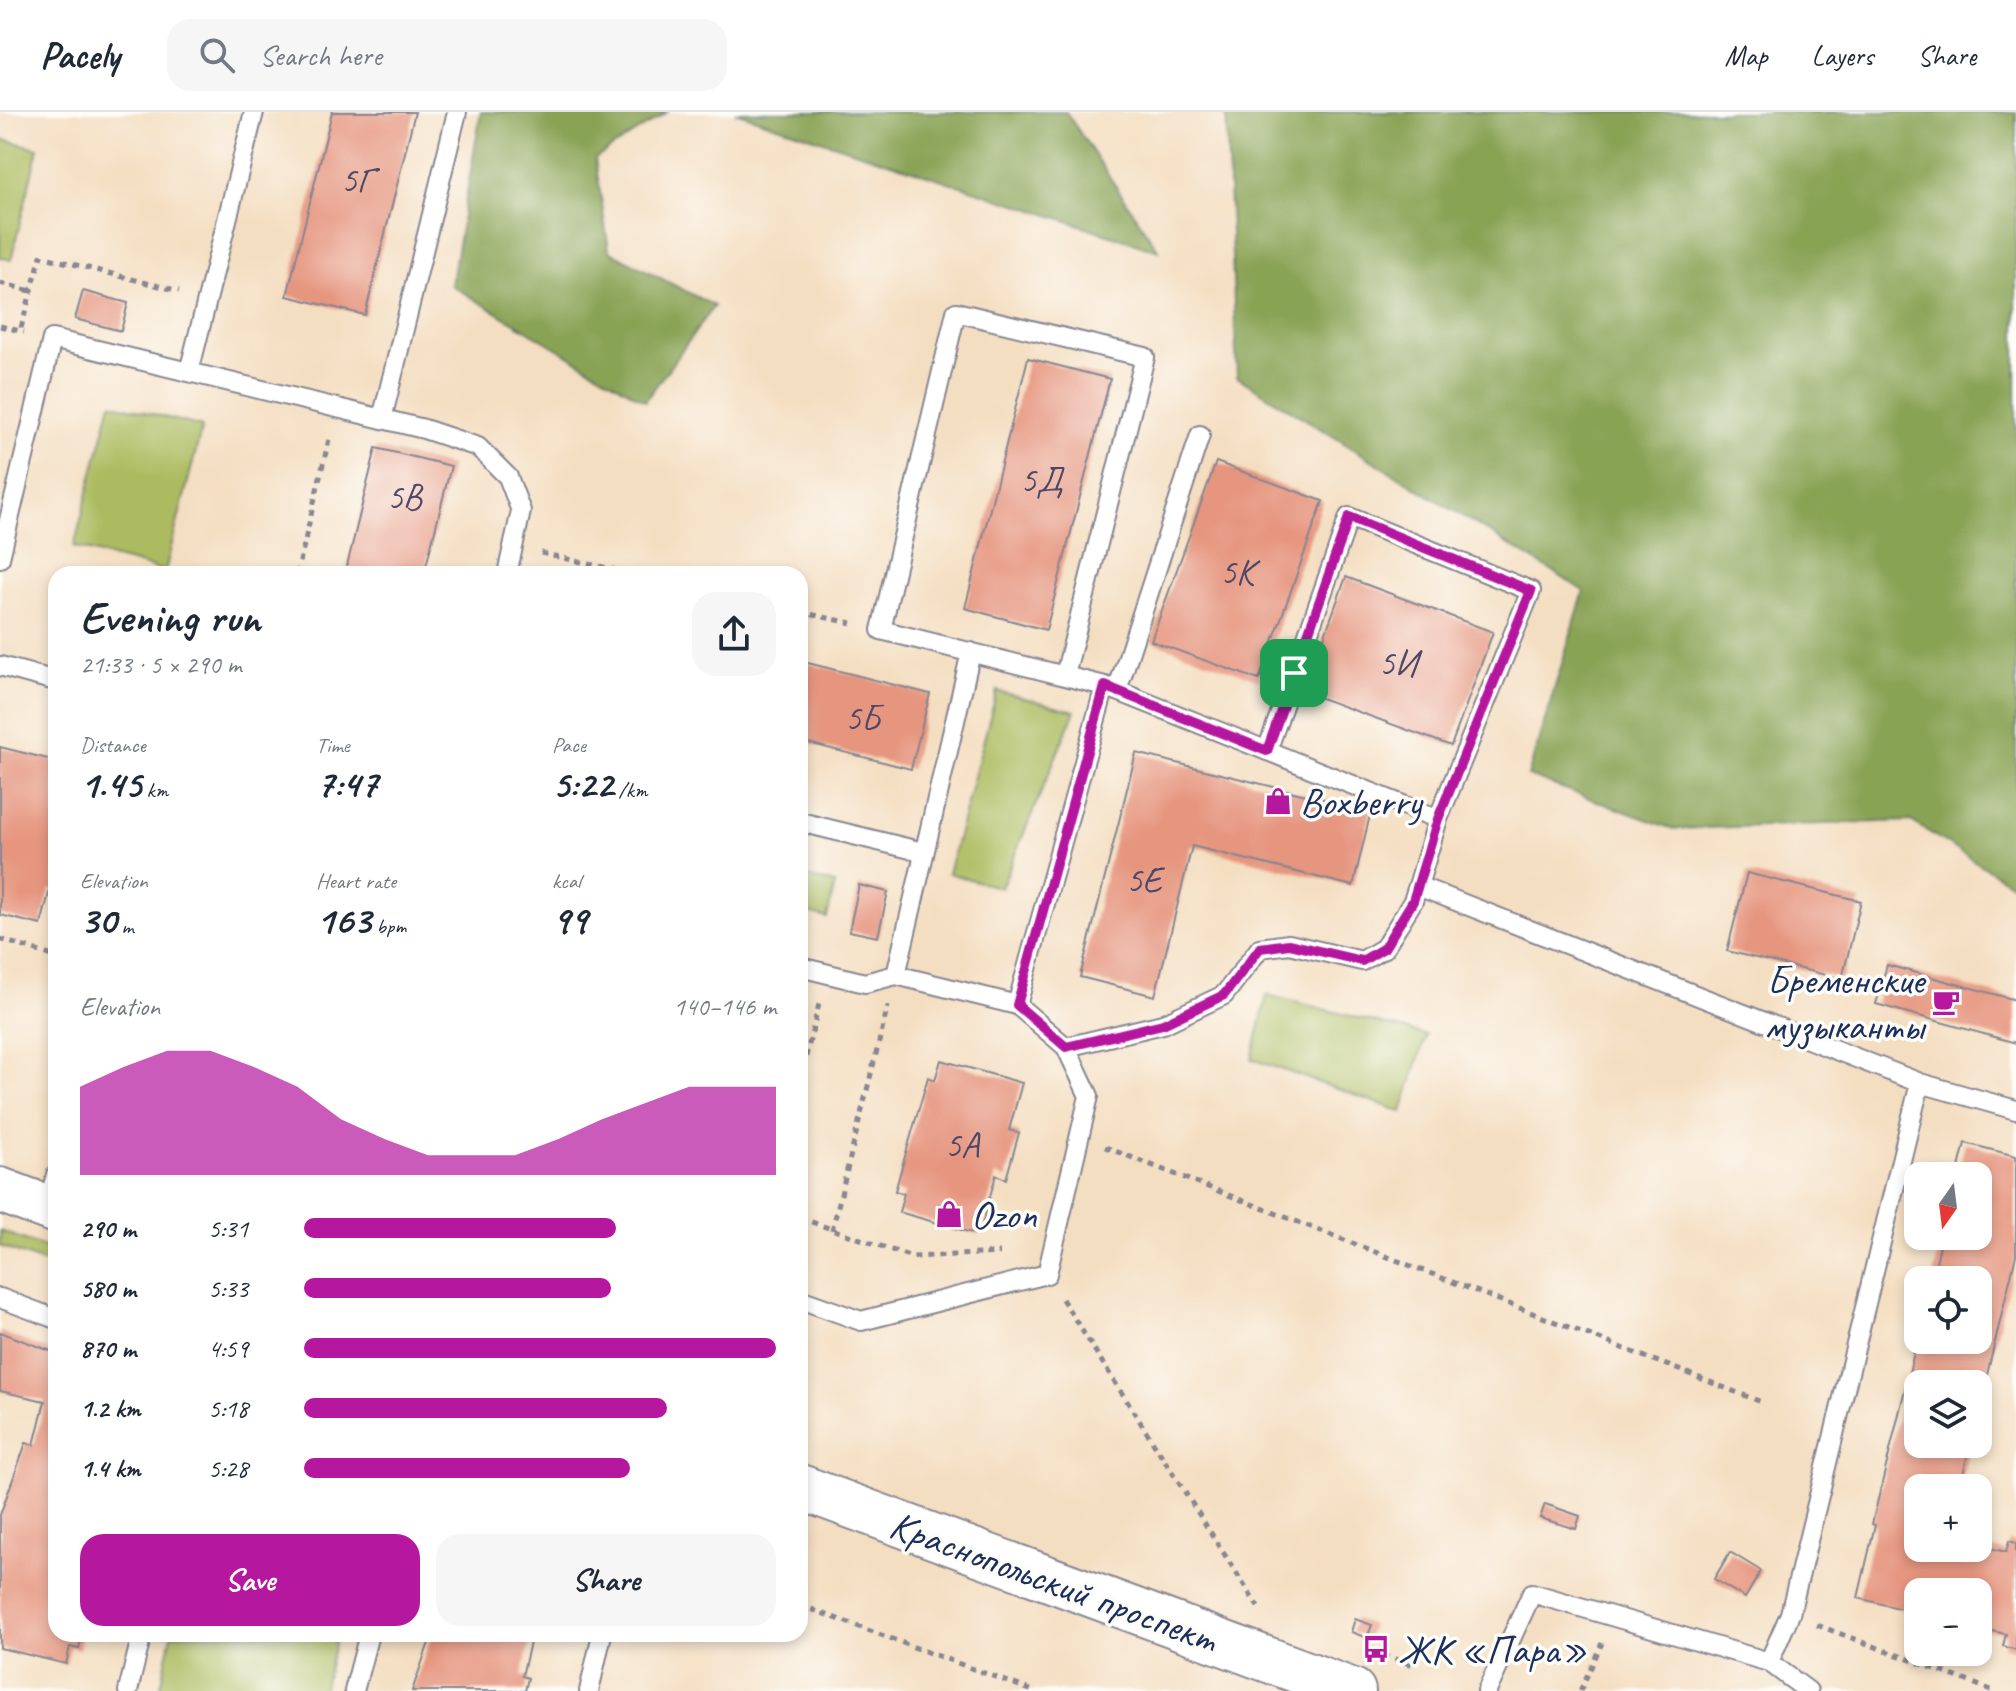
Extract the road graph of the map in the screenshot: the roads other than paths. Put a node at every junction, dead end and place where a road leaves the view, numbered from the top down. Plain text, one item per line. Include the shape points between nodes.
1 (254, 112) edge
2 (457, 112) edge
3 (189, 372) junction
4 (382, 419) junction
5 (1200, 435) dead end
6 (1, 547) edge
7 (509, 566) edge
8 (971, 652) junction
9 (0, 666) edge
10 (1065, 675) junction
11 (48, 679) edge
12 (1111, 688) junction
13 (1267, 751) junction
14 (1438, 819) junction
15 (808, 824) edge
16 (923, 852) junction
17 (1418, 886) junction
18 (808, 969) edge
19 (896, 975) junction
20 (1017, 1005) junction
21 (1066, 1047) junction
22 (1920, 1083) junction
23 (2016, 1110) edge
24 (0, 1190) edge
25 (48, 1197) edge
26 (0, 1298) edge
27 (808, 1302) edge
28 (48, 1316) edge
29 (808, 1490) edge
30 (140, 1642) edge
31 (367, 1642) edge
32 (600, 1642) edge
33 (1769, 1662) junction
34 (128, 1691) edge
35 (354, 1691) edge
36 (589, 1691) edge
37 (1353, 1691) edge
38 (1487, 1691) edge
39 (1808, 1691) edge

1 - 3 lane
2 - 4 lane
3 - 4 lane
3 - 6 lane via 52,339
4 - 7 lane via 478,447 508,477 521,511
5 - 12 lane
8 - 10 lane
8 - 10 lane via 881,630 956,312 1145,357
8 - 16 lane
9 - 11 lane
10 - 12 lane
12 - 13 lane
12 - 20 lane
13 - 14 lane
13 - 14 lane via 1349,517 1531,591
14 - 17 lane
15 - 16 lane
16 - 19 lane
17 - 21 lane via 1384,948 1362,961 1289,944 1260,948 1224,995 1163,1024
17 - 22 lane
18 - 19 lane via 865,983
19 - 20 lane
20 - 21 lane
21 - 27 lane via 1089,1096 1047,1274 861,1321
22 - 23 lane
22 - 33 lane via 1790,1614
24 - 25 street
26 - 28 lane
29 - 37 street, Краснопольский проспект
30 - 34 lane
31 - 35 lane
32 - 36 lane
33 - 38 lane via 1532,1593
33 - 39 lane

